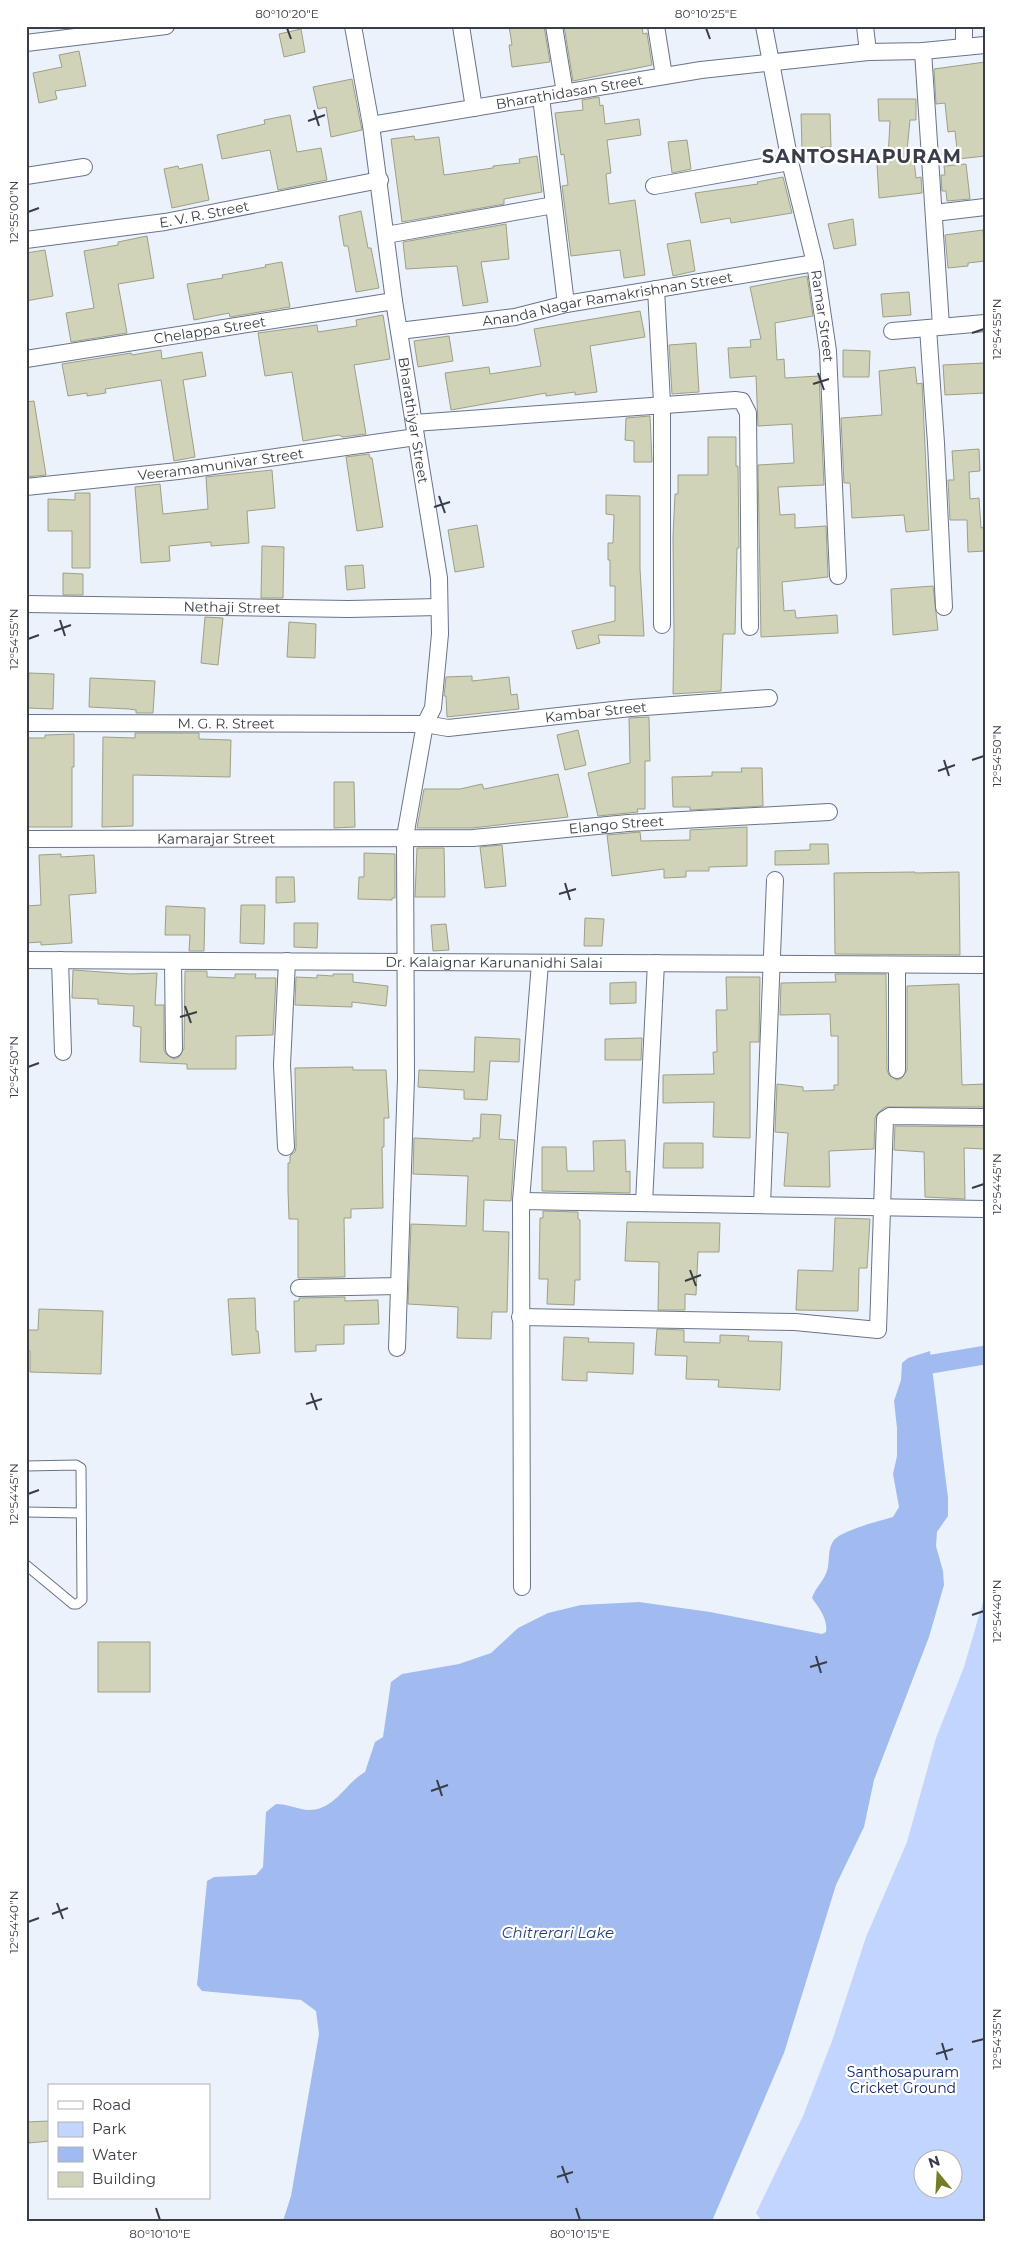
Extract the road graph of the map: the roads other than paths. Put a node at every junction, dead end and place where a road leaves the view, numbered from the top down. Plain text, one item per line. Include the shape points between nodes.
1 (166, 26) edge
2 (353, 26) edge
3 (461, 26) edge
4 (554, 26) edge
5 (656, 26) edge
6 (764, 26) edge
7 (865, 26) edge
8 (964, 26) edge
9 (26, 44) edge
10 (985, 45) edge
11 (964, 47) junction
12 (923, 51) junction
13 (868, 52) junction
14 (769, 61) junction
15 (664, 76) junction
16 (565, 93) junction
17 (541, 97) junction
18 (474, 108) junction
19 (371, 125) junction
20 (790, 162) junction
21 (84, 167) dead end
22 (26, 176) edge
23 (380, 180) junction
24 (654, 186) dead end
25 (554, 204) junction
26 (985, 207) edge
27 (934, 213) junction
28 (386, 235) junction
29 (26, 240) edge
30 (815, 263) junction
31 (656, 289) junction
32 (394, 301) junction
33 (566, 304) junction
34 (985, 323) edge
35 (935, 327) junction
36 (399, 331) junction
37 (892, 331) dead end
38 (26, 359) edge
39 (662, 403) junction
40 (415, 430) junction
41 (26, 487) edge
42 (838, 576) dead end
43 (26, 604) edge
44 (439, 607) junction
45 (944, 607) dead end
46 (662, 625) dead end
47 (750, 627) dead end
48 (769, 698) dead end
49 (26, 723) edge
50 (425, 724) junction
51 (829, 812) dead end
52 (405, 837) junction
53 (26, 839) edge
54 (775, 880) dead end
55 (26, 960) edge
56 (60, 960) junction
57 (173, 960) junction
58 (287, 961) junction
59 (404, 962) junction
60 (540, 963) junction
61 (656, 963) junction
62 (772, 964) junction
63 (897, 965) junction
64 (985, 965) edge
65 (174, 1049) dead end
66 (63, 1052) dead end
67 (897, 1070) dead end
68 (985, 1117) edge
69 (286, 1147) dead end
70 (521, 1201) junction
71 (644, 1203) junction
72 (762, 1205) junction
73 (881, 1208) junction
74 (985, 1209) edge
75 (399, 1286) junction
76 (299, 1288) dead end
77 (520, 1317) junction
78 (397, 1348) dead end
79 (26, 1466) edge
80 (26, 1512) edge
81 (81, 1513) junction
82 (26, 1566) edge
83 (522, 1587) dead end

1 - 9 street
2 - 19 street, Bharathiyar Street
3 - 18 street
4 - 16 street
5 - 15 street
6 - 14 street, Ramar Street
7 - 13 street
8 - 11 street
10 - 11 street, Bharathidasan Street
11 - 12 street, Bharathidasan Street
12 - 13 street, Bharathidasan Street
12 - 27 street
13 - 14 street, Bharathidasan Street
14 - 15 street, Bharathidasan Street
14 - 20 street, Ramar Street
15 - 16 street, Bharathidasan Street
16 - 17 street, Bharathidasan Street
17 - 18 street, Bharathidasan Street
17 - 25 street
18 - 19 street, Bharathidasan Street
19 - 23 street, Bharathiyar Street
20 - 24 street
20 - 30 street, Ramar Street
21 - 22 street
23 - 28 street, Bharathiyar Street
23 - 29 street, E. V. R. Street via 166,222
25 - 28 street
25 - 33 street
26 - 27 street
27 - 35 street
28 - 32 street, Bharathiyar Street
30 - 31 street, Ananda Nagar Ramakrishnan Street
30 - 42 street, Ramar Street via 828,351
31 - 33 street, Ananda Nagar Ramakrishnan Street
31 - 39 street
32 - 36 street, Bharathiyar Street
32 - 38 street, Chelappa Street
33 - 36 street, Ananda Nagar Ramakrishnan Street via 515,317
34 - 35 street
35 - 37 street
35 - 45 street via 936,443
36 - 40 street, Bharathiyar Street
39 - 40 street, Veeramamunivar Street
39 - 46 street
39 - 47 street, Veeramamunivar Street via 735,400 742,402 748,413
40 - 41 street, Veeramamunivar Street via 178,471
40 - 44 street, Bharathiyar Street via 439,578
43 - 44 street, Nethaji Street via 349,609
44 - 50 street, Bharathiyar Street via 440,634 433,708
48 - 50 street, Kambar Street via 631,708 448,728
49 - 50 street, M. G. R. Street
50 - 52 street, Bharathiyar Street
51 - 52 street, Elango Street via 628,823 472,838
52 - 53 street, Kamarajar Street
52 - 59 street, Bharathiyar Street
54 - 62 street
55 - 56 street, Dr. Kalaignar Karunanidhi Salai
56 - 57 street, Dr. Kalaignar Karunanidhi Salai
56 - 66 street
57 - 58 street, Dr. Kalaignar Karunanidhi Salai
57 - 65 street
58 - 59 street, Dr. Kalaignar Karunanidhi Salai
58 - 69 street via 282,1065
59 - 60 street, Dr. Kalaignar Karunanidhi Salai
59 - 75 street, Bharathiyar Street via 406,1078
60 - 61 street, Dr. Kalaignar Karunanidhi Salai
60 - 70 street
61 - 62 street, Dr. Kalaignar Karunanidhi Salai
61 - 71 street
62 - 63 street, Dr. Kalaignar Karunanidhi Salai
62 - 72 street
63 - 64 street, Dr. Kalaignar Karunanidhi Salai
63 - 67 street
68 - 73 street via 886,1118
70 - 71 street
70 - 77 street
71 - 72 street
72 - 73 street
73 - 74 street
73 - 77 street via 878,1330 795,1322
75 - 76 street
75 - 78 street, Bharathiyar Street
77 - 83 street
79 - 81 lane via 79,1466 83,1472
80 - 81 lane
81 - 82 lane via 82,1600 79,1603 73,1604

